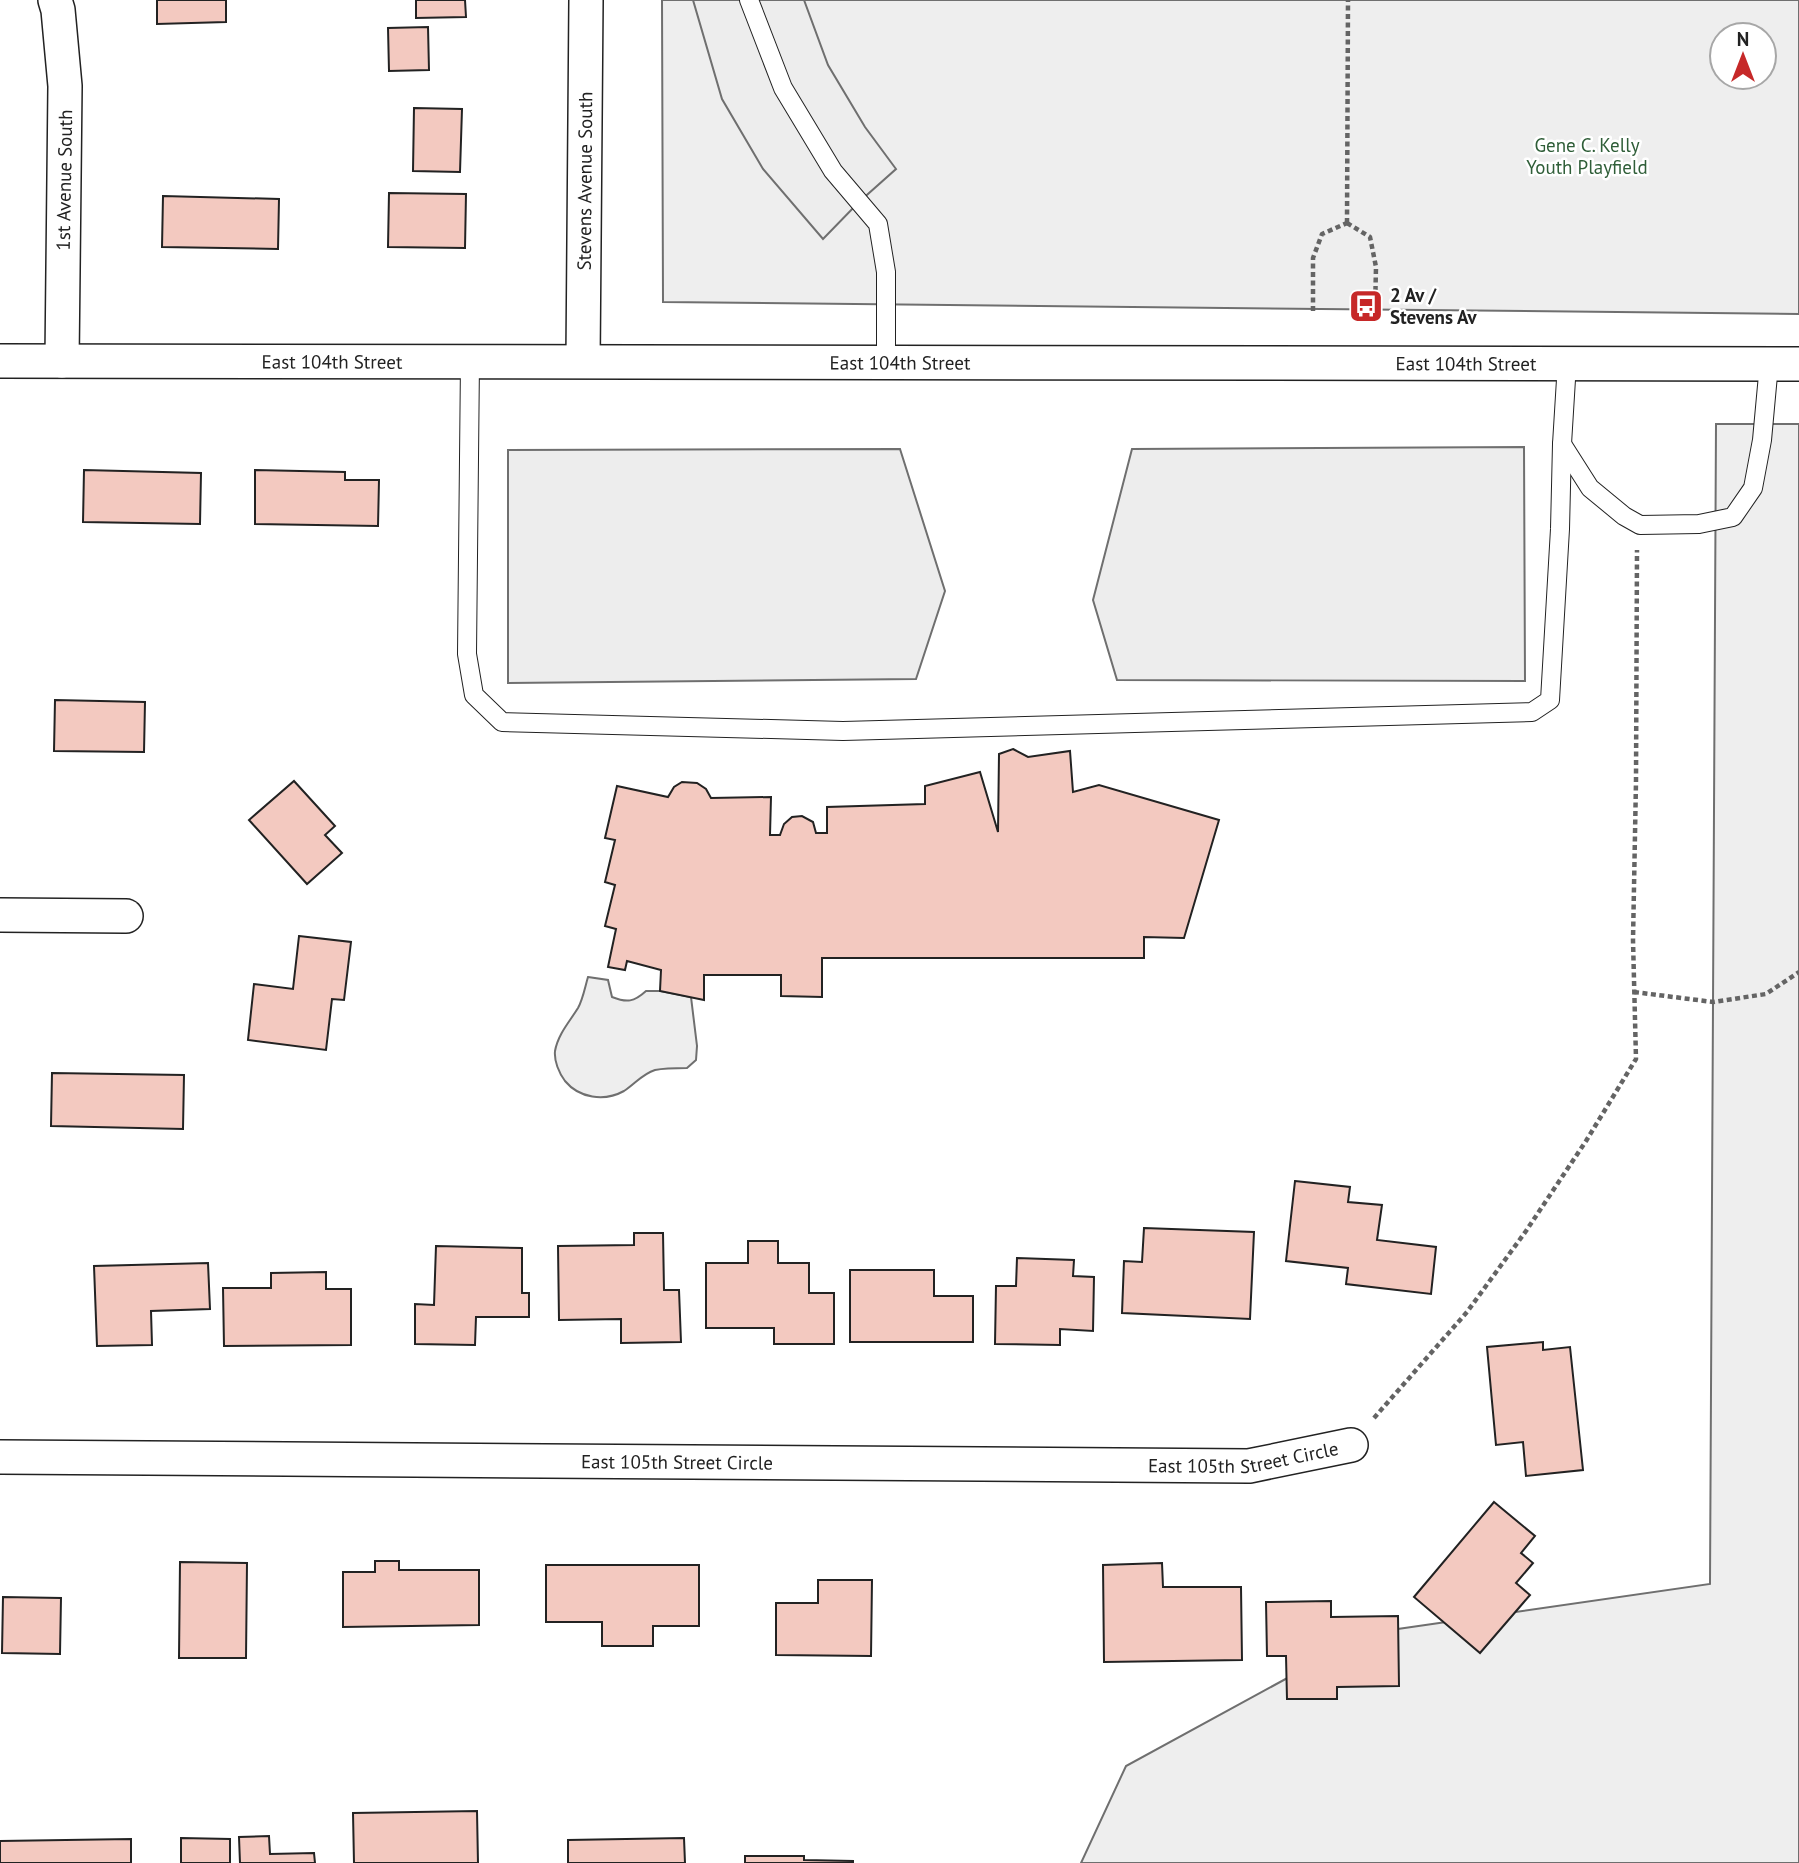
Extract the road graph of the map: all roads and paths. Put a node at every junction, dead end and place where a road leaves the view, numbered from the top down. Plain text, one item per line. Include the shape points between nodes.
1 (55, 0) edge
2 (586, 0) edge
3 (749, 0) edge
4 (1348, 0) edge
5 (1347, 223) junction
6 (1313, 311) dead end
7 (1376, 312) dead end
8 (0, 360) edge
9 (62, 361) junction
10 (470, 361) junction
11 (583, 361) junction
12 (886, 362) junction
13 (1567, 363) junction
14 (1784, 364) edge
15 (1562, 444) junction
16 (1640, 525) junction
17 (0, 915) edge
18 (126, 916) dead end
19 (1799, 972) edge
20 (1634, 992) junction
21 (1351, 1444) joint
22 (0, 1457) edge

1 - 9 street, 1st Avenue South via 65,86
2 - 11 street, Stevens Avenue South
3 - 12 lane via 783,89 833,171 878,224 886,272
4 - 5 path
5 - 6 path via 1322,234 1313,258
5 - 7 path via 1370,237 1376,267
8 - 9 street, East 104th Street
9 - 10 street, East 104th Street
10 - 11 street, East 104th Street
10 - 15 lane via 467,654 474,695 502,722 842,731 1532,712 1550,699
11 - 12 street, East 104th Street
12 - 13 street, East 104th Street
13 - 14 street, East 104th Street
13 - 15 lane
14 - 16 lane via 1753,488 1733,517 1699,524
15 - 16 lane via 1591,488
16 - 20 path
17 - 18 street
19 - 20 path via 1766,994 1713,1002
20 - 21 path via 1636,1059 1586,1140 1467,1312
21 - 22 street, East 105th Street Circle via 1249,1466

